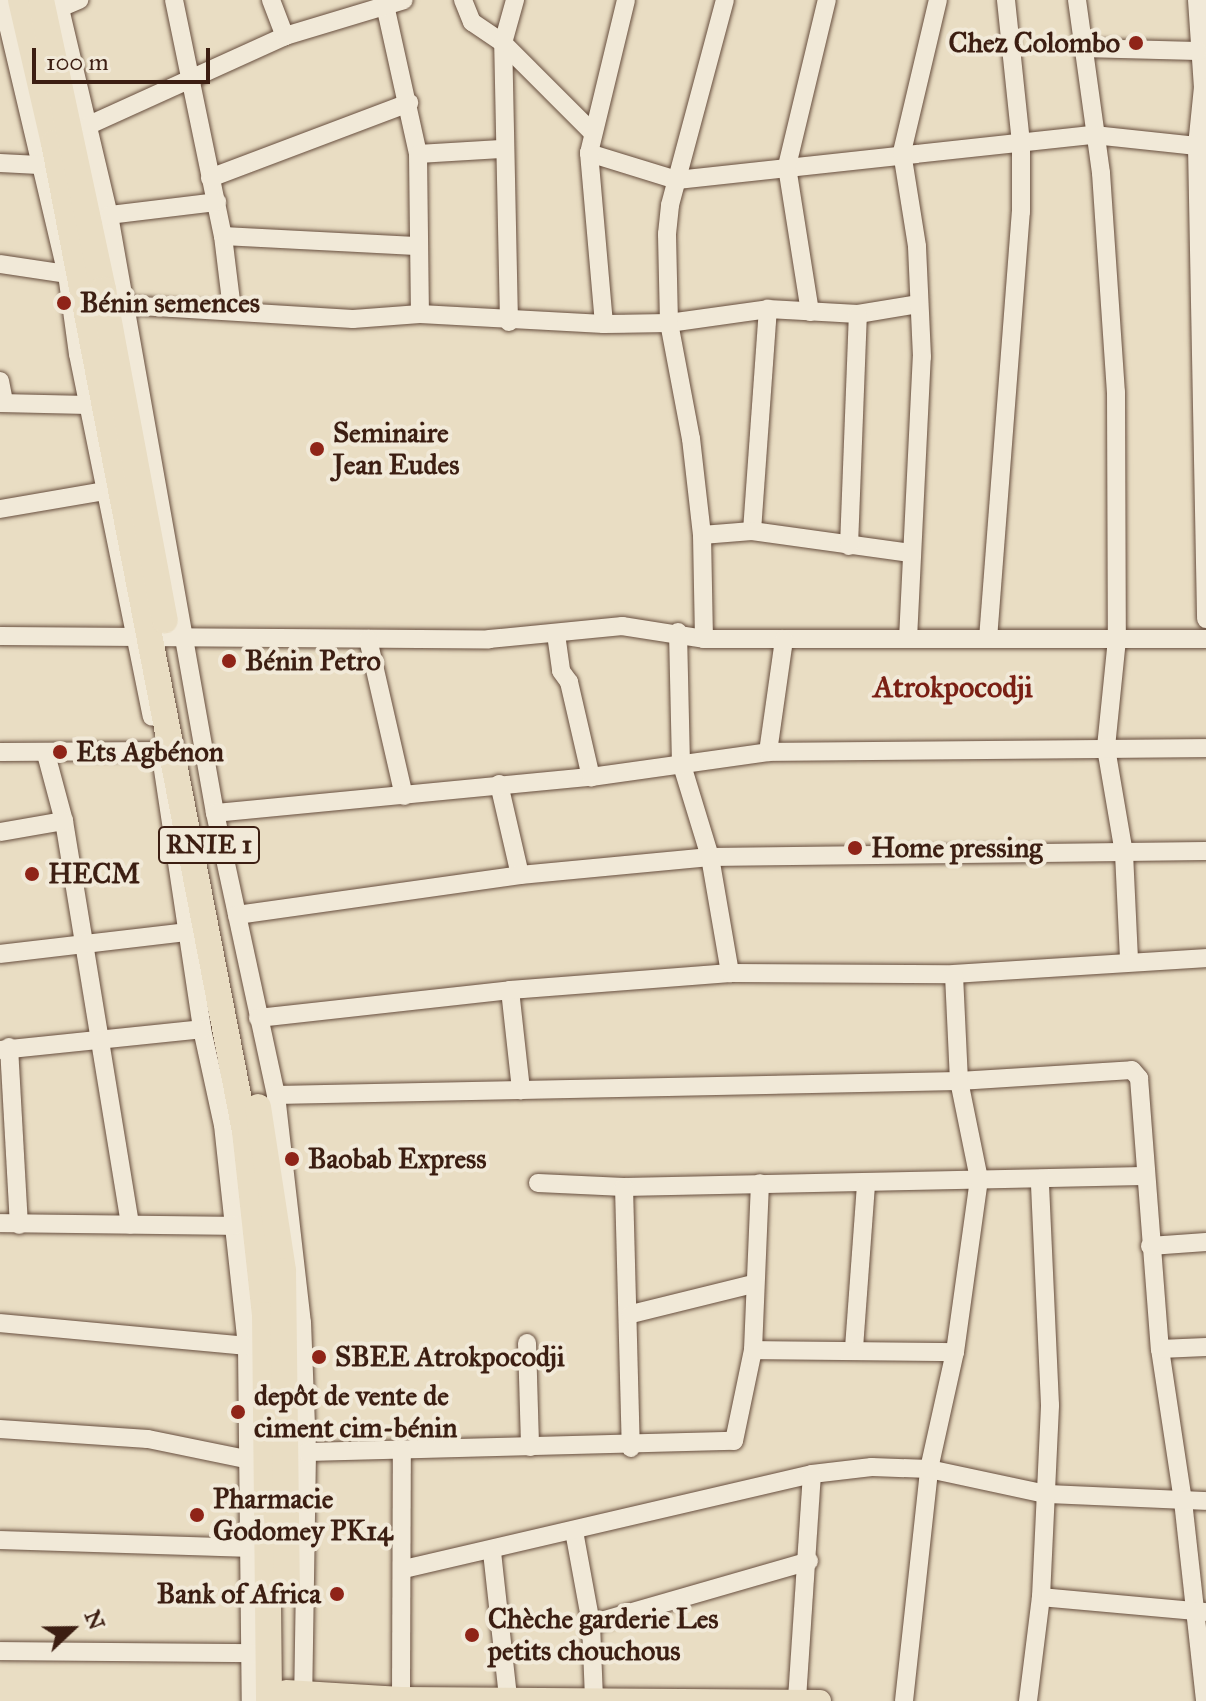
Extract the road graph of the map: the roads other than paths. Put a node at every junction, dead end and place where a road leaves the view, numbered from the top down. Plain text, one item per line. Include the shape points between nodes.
1 (2, 0) edge
2 (21, 0) edge
3 (79, 0) edge
4 (174, 0) edge
5 (271, 0) edge
6 (463, 0) edge
7 (515, 0) edge
8 (626, 0) edge
9 (725, 0) edge
10 (827, 0) edge
11 (938, 0) edge
12 (1006, 0) edge
13 (1077, 0) edge
14 (1197, 0) edge
15 (53, 3) edge
16 (394, 3) edge
17 (285, 36) junction
18 (503, 43) junction
19 (1082, 48) junction
20 (1198, 51) junction
21 (192, 80) junction
22 (1204, 87) edge
23 (409, 103) junction
24 (89, 125) junction
25 (591, 131) junction
26 (1094, 135) junction
27 (1021, 143) junction
28 (1201, 146) edge
29 (501, 149) junction
30 (902, 152) junction
31 (589, 153) junction
32 (418, 154) junction
33 (0, 163) edge
34 (39, 165) junction
35 (787, 166) junction
36 (210, 178) junction
37 (677, 180) junction
38 (217, 202) junction
39 (109, 215) junction
40 (223, 236) junction
41 (416, 246) junction
42 (0, 264) edge
43 (67, 274) junction
44 (919, 304) junction
45 (124, 305) junction
46 (232, 309) junction
47 (768, 309) junction
48 (810, 312) junction
49 (420, 314) junction
50 (858, 314) junction
51 (509, 322) junction
52 (669, 323) junction
53 (604, 324) junction
54 (0, 381) edge
55 (2, 402) edge
56 (88, 405) junction
57 (105, 491) junction
58 (0, 509) edge
59 (752, 531) junction
60 (702, 535) junction
61 (849, 546) junction
62 (910, 553) junction
63 (1206, 619) edge
64 (678, 632) junction
65 (556, 634) junction
66 (0, 636) edge
67 (368, 639) junction
68 (704, 639) junction
69 (784, 639) junction
70 (908, 639) junction
71 (988, 639) junction
72 (1117, 639) junction
73 (1206, 639) edge
74 (160, 640) junction
75 (1106, 748) junction
76 (1206, 748) edge
77 (160, 751) junction
78 (0, 752) edge
79 (768, 752) junction
80 (46, 754) junction
81 (681, 762) junction
82 (591, 777) junction
83 (499, 784) junction
84 (404, 796) junction
85 (215, 813) junction
86 (64, 821) junction
87 (0, 832) edge
88 (1206, 851) edge
89 (1124, 853) junction
90 (710, 857) junction
91 (520, 875) junction
92 (237, 915) junction
93 (188, 932) junction
94 (84, 941) junction
95 (0, 954) edge
96 (1206, 958) edge
97 (1129, 960) junction
98 (730, 973) junction
99 (954, 974) junction
100 (510, 990) junction
101 (258, 1018) junction
102 (202, 1029) junction
103 (97, 1038) junction
104 (5, 1048) edge
105 (959, 1081) junction
106 (521, 1090) junction
107 (276, 1095) junction
108 (1143, 1176) junction
109 (979, 1179) junction
110 (1040, 1181) junction
111 (538, 1183) dead end
112 (760, 1183) junction
113 (866, 1183) junction
114 (624, 1187) junction
115 (0, 1223) edge
116 (19, 1225) junction
117 (130, 1225) junction
118 (235, 1226) junction
119 (1206, 1242) edge
120 (1150, 1246) junction
121 (753, 1284) junction
122 (631, 1314) junction
123 (0, 1323) edge
124 (527, 1343) dead end
125 (247, 1346) junction
126 (1206, 1347) edge
127 (854, 1348) junction
128 (1160, 1349) junction
129 (753, 1350) junction
130 (955, 1352) junction
131 (0, 1429) edge
132 (530, 1447) junction
133 (631, 1448) junction
134 (402, 1451) junction
135 (307, 1452) junction
136 (250, 1460) junction
137 (929, 1469) junction
138 (812, 1474) junction
139 (1046, 1494) junction
140 (1183, 1501) junction
141 (1206, 1501) edge
142 (574, 1531) junction
143 (0, 1540) edge
144 (251, 1548) junction
145 (492, 1552) junction
146 (809, 1561) junction
147 (404, 1569) junction
148 (1041, 1597) junction
149 (1201, 1611) edge
150 (591, 1624) junction
151 (0, 1651) edge
152 (253, 1653) junction
153 (289, 1698) edge
154 (401, 1698) junction
155 (508, 1698) junction
156 (594, 1698) junction
157 (797, 1699) edge
158 (251, 1701) edge
159 (820, 1701) edge
160 (904, 1701) edge
161 (1028, 1701) edge
162 (1205, 1701) edge

1 - 34 street
2 - 74 highway, RNIE 1
3 - 15 street
4 - 21 street
5 - 17 street
6 - 18 street via 472,22
7 - 18 street
8 - 25 street
9 - 37 street
10 - 35 street
11 - 30 street
12 - 27 street
13 - 19 street
14 - 20 street
15 - 24 street
15 - 74 highway, RNIE 1
16 - 17 street
16 - 23 street
17 - 21 street
18 - 25 street
18 - 29 street
19 - 20 street
19 - 26 street
20 - 22 street
21 - 24 street
21 - 36 street
22 - 28 street
23 - 32 street
23 - 36 street
24 - 39 street
25 - 31 street
26 - 27 street
26 - 28 street
26 - 72 street via 1116,392
27 - 30 street
27 - 71 street via 1015,311
28 - 63 street
29 - 32 street
29 - 51 street
30 - 35 street
30 - 44 street via 917,246
31 - 37 street
31 - 53 street
32 - 41 street
33 - 34 street
34 - 43 street
35 - 37 street
35 - 48 street
36 - 38 street
37 - 52 street via 667,234
38 - 39 street
38 - 40 street
39 - 45 street
40 - 41 street
40 - 46 street
41 - 49 street
42 - 43 street
43 - 56 street
44 - 50 street
44 - 62 street via 923,402
45 - 46 street
45 - 74 street
46 - 49 street via 353,319
47 - 48 street
47 - 52 street
47 - 59 street
48 - 50 street
49 - 51 street
50 - 61 street
51 - 53 street
52 - 53 street
52 - 60 street
54 - 55 street
55 - 56 street
56 - 57 street
57 - 58 street
57 - 74 street
59 - 60 street
59 - 61 street
60 - 68 street
61 - 62 street
62 - 70 street
64 - 65 street via 622,626
64 - 68 street
64 - 81 street
65 - 67 street
65 - 82 street
66 - 74 street
67 - 74 street
67 - 84 street
68 - 69 street
69 - 70 street
69 - 79 street
70 - 71 street
71 - 72 street
72 - 73 street
72 - 75 street
74 - 77 street
74 - 85 street
74 - 153 highway, RNIE 1 via 279,1233 288,1402
75 - 76 street
75 - 79 street
75 - 89 street
77 - 80 street
77 - 93 street
78 - 80 street
79 - 81 street
80 - 86 street
81 - 82 street
81 - 90 street
82 - 83 street
83 - 84 street
83 - 91 street
84 - 85 street
85 - 92 street
86 - 87 street
86 - 94 street
88 - 89 street
89 - 90 street
89 - 97 street
90 - 91 street
90 - 98 street
91 - 92 street
92 - 101 street
93 - 94 street
93 - 102 street
94 - 95 street
94 - 103 street
96 - 97 street
97 - 99 street
98 - 99 street
98 - 100 street
99 - 105 street
100 - 101 street
100 - 106 street
101 - 107 street
102 - 103 street
102 - 118 street via 223,1125
103 - 104 street
103 - 117 street
104 - 116 street
105 - 106 street
105 - 108 street via 1132,1070 1139,1078
105 - 109 street
106 - 107 street
107 - 135 street via 299,1262
108 - 110 street
108 - 120 street
109 - 110 street
109 - 113 street
109 - 130 street
110 - 139 street via 1049,1302
111 - 114 street
112 - 113 street
112 - 114 street
112 - 121 street
113 - 127 street
114 - 122 street
115 - 116 street
116 - 117 street
117 - 118 street
118 - 125 street
119 - 120 street
120 - 128 street
121 - 122 street
121 - 129 street
122 - 133 street
123 - 125 street
124 - 132 street
125 - 136 street
126 - 128 street
127 - 129 street
127 - 130 street
128 - 140 street
129 - 133 street via 734,1441
130 - 137 street
131 - 136 street via 148,1439
132 - 133 street
132 - 134 street
134 - 135 street
134 - 147 street
135 - 153 street
136 - 144 street
137 - 138 street via 872,1467
137 - 139 street
137 - 160 street
138 - 142 street
138 - 146 street
139 - 140 street
139 - 148 street
140 - 141 street
140 - 149 street
142 - 145 street
142 - 150 street
143 - 144 street
144 - 152 street
145 - 147 street
145 - 155 street
146 - 150 street
146 - 157 street
147 - 154 street
148 - 149 street
148 - 161 street
149 - 162 street
150 - 156 street
151 - 152 street
152 - 158 street
153 - 154 main road
154 - 155 main road
155 - 156 main road
156 - 157 main road
157 - 159 main road

